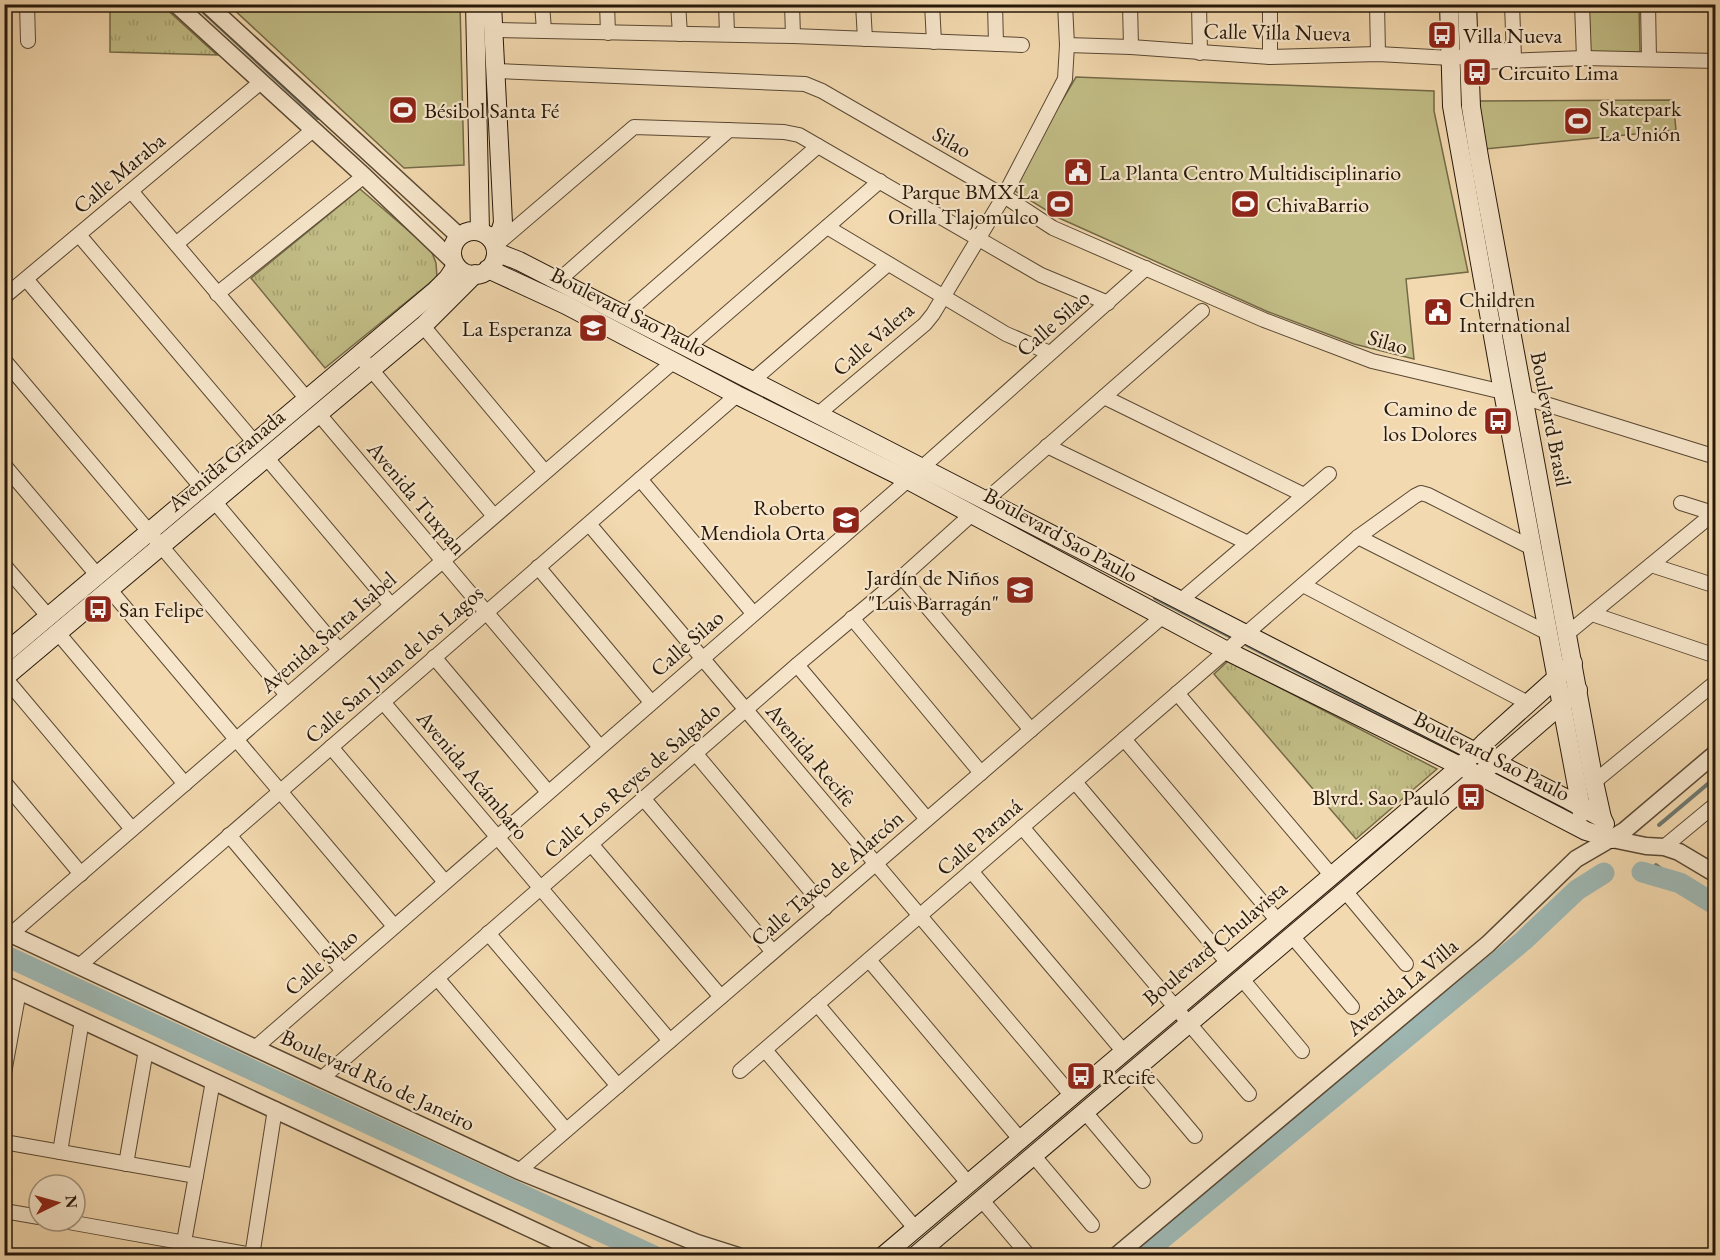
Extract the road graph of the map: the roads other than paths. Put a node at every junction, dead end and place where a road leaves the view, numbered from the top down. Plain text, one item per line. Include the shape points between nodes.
1 (27, 4) edge
2 (176, 4) edge
3 (207, 4) edge
4 (475, 4) edge
5 (492, 4) edge
6 (542, 4) edge
7 (607, 4) edge
8 (678, 4) edge
9 (726, 4) edge
10 (792, 4) edge
11 (863, 4) edge
12 (932, 4) edge
13 (995, 4) edge
14 (1065, 4) edge
15 (1130, 4) edge
16 (1199, 4) edge
17 (1270, 4) edge
18 (1377, 4) edge
19 (1449, 4) edge
20 (1467, 4) edge
21 (1512, 4) edge
22 (1582, 4) edge
23 (1648, 4) edge
24 (494, 30) junction
25 (544, 30) junction
26 (608, 33) junction
27 (680, 34) junction
28 (727, 34) junction
29 (793, 36) junction
30 (865, 39) junction
31 (28, 41) dead end
32 (934, 42) junction
33 (996, 44) junction
34 (1022, 45) dead end
35 (1067, 45) junction
36 (1131, 47) junction
37 (1200, 53) junction
38 (1378, 54) junction
39 (1513, 55) junction
40 (1270, 57) junction
41 (1459, 57) junction
42 (1584, 58) junction
43 (1649, 59) junction
44 (489, 61) junction
45 (1716, 61) edge
46 (261, 82) junction
47 (313, 129) junction
48 (729, 130) junction
49 (818, 146) junction
50 (364, 176) junction
51 (880, 181) junction
52 (131, 191) junction
53 (1004, 196) junction
54 (827, 227) junction
55 (79, 234) junction
56 (459, 236) junction
57 (978, 238) junction
58 (490, 242) junction
59 (176, 244) junction
60 (455, 263) junction
61 (888, 264) junction
62 (1146, 268) junction
63 (482, 272) junction
64 (26, 279) junction
65 (558, 282) junction
66 (217, 294) junction
67 (4, 297) edge
68 (943, 297) junction
69 (1108, 303) junction
70 (1202, 311) dead end
71 (624, 315) junction
72 (423, 326) junction
73 (687, 348) junction
74 (1050, 353) junction
75 (4, 360) edge
76 (365, 362) junction
77 (674, 362) junction
78 (752, 381) junction
79 (1503, 392) junction
80 (737, 395) junction
81 (1104, 397) junction
82 (1523, 397) junction
83 (313, 406) junction
84 (817, 415) junction
85 (1521, 441) junction
86 (1047, 446) junction
87 (260, 450) junction
88 (1716, 458) edge
89 (4, 465) edge
90 (545, 472) junction
91 (914, 474) junction
92 (1329, 474) dead end
93 (640, 479) junction
94 (208, 494) junction
95 (1304, 495) junction
96 (1681, 503) dead end
97 (978, 507) junction
98 (1714, 514) edge
99 (494, 516) junction
100 (589, 524) junction
101 (1358, 537) junction
102 (156, 539) junction
103 (1248, 543) junction
104 (1533, 548) junction
105 (443, 560) junction
106 (1651, 565) junction
107 (4, 566) edge
108 (538, 567) junction
109 (902, 577) junction
110 (104, 583) junction
111 (1303, 585) junction
112 (1716, 586) edge
113 (1180, 601) junction
114 (391, 605) junction
115 (486, 612) junction
116 (753, 613) junction
117 (1592, 614) junction
118 (48, 616) junction
119 (1162, 617) junction
120 (852, 618) junction
121 (58, 633) junction
122 (1559, 634) junction
123 (1245, 635) junction
124 (339, 650) junction
125 (1227, 651) junction
126 (4, 654) edge
127 (1716, 656) edge
128 (434, 657) junction
129 (702, 658) junction
130 (1573, 663) junction
131 (797, 664) junction
132 (1558, 675) junction
133 (5, 678) edge
134 (1716, 682) edge
135 (1578, 690) junction
136 (1177, 693) junction
137 (287, 695) junction
138 (383, 702) junction
139 (651, 702) junction
140 (1563, 702) junction
141 (1528, 703) junction
142 (745, 709) junction
143 (1031, 730) junction
144 (236, 740) junction
145 (1124, 740) junction
146 (331, 747) junction
147 (600, 747) junction
148 (1474, 752) junction
149 (695, 753) junction
150 (1716, 753) edge
151 (1495, 762) junction
152 (1460, 766) junction
153 (981, 773) junction
154 (1480, 776) junction
155 (4, 782) edge
156 (1075, 782) junction
157 (1594, 782) junction
158 (185, 784) junction
159 (280, 791) junction
160 (548, 792) junction
161 (643, 798) junction
162 (1716, 804) edge
163 (1581, 807) junction
164 (1602, 818) junction
165 (927, 819) junction
166 (1022, 828) junction
167 (132, 829) junction
168 (1586, 831) junction
169 (229, 835) junction
170 (497, 837) junction
171 (1612, 839) junction
172 (591, 844) junction
173 (1664, 847) junction
174 (876, 864) junction
175 (971, 871) junction
176 (81, 874) junction
177 (1716, 874) edge
178 (1332, 876) junction
179 (445, 882) junction
180 (541, 888) junction
181 (1345, 891) junction
182 (825, 908) junction
183 (920, 916) junction
184 (1278, 921) junction
185 (394, 926) junction
186 (8, 933) edge
187 (488, 933) junction
188 (1292, 936) junction
189 (773, 952) junction
190 (869, 960) junction
191 (1228, 963) junction
192 (1406, 964) dead end
193 (79, 966) junction
194 (343, 971) junction
195 (437, 978) junction
196 (1242, 979) junction
197 (12, 987) edge
198 (721, 997) junction
199 (817, 1004) junction
200 (1352, 1007) dead end
201 (1175, 1008) junction
202 (82, 1020) junction
203 (1189, 1024) junction
204 (670, 1041) junction
205 (255, 1048) junction
206 (146, 1050) junction
207 (765, 1050) junction
208 (1302, 1051) dead end
209 (1124, 1052) junction
210 (1137, 1067) junction
211 (740, 1071) dead end
212 (4, 1073) edge
213 (321, 1079) junction
214 (213, 1081) junction
215 (618, 1086) junction
216 (1249, 1094) dead end
217 (1071, 1096) junction
218 (274, 1109) junction
219 (1085, 1112) junction
220 (566, 1130) junction
221 (1195, 1136) dead end
222 (1020, 1139) junction
223 (4, 1142) edge
224 (60, 1152) junction
225 (1033, 1155) junction
226 (126, 1164) junction
227 (519, 1171) junction
228 (196, 1176) junction
229 (1143, 1181) dead end
230 (968, 1184) junction
231 (981, 1199) junction
232 (4, 1211) edge
233 (27, 1215) edge
234 (1092, 1225) dead end
235 (87, 1227) edge
236 (915, 1228) junction
237 (184, 1249) edge
238 (254, 1255) edge
239 (589, 1256) edge
240 (738, 1256) edge
241 (883, 1256) edge
242 (915, 1256) edge
243 (1029, 1256) edge
244 (1116, 1256) edge

1 - 31 street
2 - 46 street
3 - 56 street
4 - 44 main road
5 - 24 main road
6 - 25 street
7 - 26 street
8 - 27 street
9 - 28 street
10 - 29 street
11 - 30 street
12 - 32 street
13 - 33 street
14 - 35 street, Calle Valera
15 - 36 street
16 - 37 street
17 - 40 street
18 - 38 street
19 - 41 main road, Boulevard Brasil
20 - 41 main road, Boulevard Brasil
21 - 39 street
22 - 42 street
23 - 43 street
24 - 25 street
24 - 44 main road
25 - 26 street
26 - 27 street
27 - 28 street
28 - 29 street
29 - 30 street
30 - 32 street
32 - 33 street
33 - 34 street
35 - 36 street, Calle Villa Nueva
35 - 53 street, Calle Valera via 1065,79
36 - 37 street, Calle Villa Nueva
37 - 40 street, Calle Villa Nueva
38 - 40 street, Calle Villa Nueva
38 - 41 street, Calle Villa Nueva
39 - 41 street, Calle Villa Nueva via 1479,51
39 - 42 street
41 - 79 main road, Boulevard Brasil via 1452,106
41 - 82 main road, Boulevard Brasil
42 - 43 street
43 - 45 street
44 - 53 street, Silao via 805,84
44 - 58 main road via 503,223
46 - 47 street
46 - 52 street, Calle Maraba
47 - 50 street
47 - 59 street
48 - 49 street via 792,133
48 - 58 street via 634,127
48 - 65 street
49 - 51 street
49 - 71 street
50 - 60 street
50 - 66 street
51 - 54 street
51 - 57 street
52 - 55 street, Calle Maraba
52 - 59 street, Avenida Tuxpan
53 - 57 street, Calle Valera
53 - 62 street, Silao via 1053,228
54 - 61 street
54 - 73 street
55 - 64 street, Calle Maraba
55 - 87 street
56 - 58 main road via 472,231
56 - 60 main road via 452,248
57 - 68 street, Calle Valera
57 - 69 street via 1041,275
58 - 63 main road via 492,264
58 - 65 main road, Boulevard Sao Paulo
59 - 66 street, Avenida Tuxpan
60 - 63 main road via 468,274
60 - 76 main road, Avenida Granada via 448,278
61 - 68 street
61 - 78 street
62 - 69 street, Calle Silao
62 - 79 street, Silao via 1264,320 1372,361
63 - 72 main road, Avenida Granada
63 - 77 main road, Boulevard Sao Paulo via 566,305
64 - 67 street, Calle Maraba
64 - 94 street
65 - 71 main road, Boulevard Sao Paulo
66 - 83 street, Avenida Tuxpan
68 - 74 street via 1006,334
68 - 84 street, Calle Valera via 925,324
69 - 74 street, Calle Silao
70 - 81 street, Calle Los Reyes de Salgado
71 - 73 main road, Boulevard Sao Paulo
72 - 76 main road, Avenida Granada
72 - 90 street
73 - 78 main road, Boulevard Sao Paulo
74 - 91 street, Calle Silao
75 - 102 street
76 - 83 main road, Avenida Granada
76 - 99 street
77 - 80 main road, Boulevard Sao Paulo
77 - 90 street, Avenida Santa Isabel
78 - 84 main road, Boulevard Sao Paulo
79 - 85 main road, Boulevard Brasil
80 - 91 main road, Boulevard Sao Paulo
80 - 93 street, Calle San Juan de los Lagos
81 - 86 street, Calle Los Reyes de Salgado
81 - 95 street
82 - 85 main road, Boulevard Brasil
82 - 88 street
83 - 87 main road, Avenida Granada
83 - 105 street, Avenida Tuxpan
84 - 91 main road, Boulevard Sao Paulo
85 - 104 main road, Boulevard Brasil
85 - 122 main road, Boulevard Brasil
86 - 97 street, Calle Los Reyes de Salgado
86 - 103 street
87 - 94 main road, Avenida Granada
87 - 114 street
89 - 110 street
90 - 99 street, Avenida Santa Isabel
91 - 97 main road, Boulevard Sao Paulo
91 - 116 street, Calle Silao
92 - 95 street
93 - 100 street, Calle San Juan de los Lagos
93 - 116 street
94 - 102 main road, Avenida Granada
94 - 124 street
95 - 103 street
96 - 98 street
97 - 109 street, Calle Los Reyes de Salgado
97 - 113 main road, Boulevard Sao Paulo
97 - 119 main road, Boulevard Sao Paulo
98 - 106 street
99 - 105 street, Avenida Santa Isabel
100 - 108 street, Calle San Juan de los Lagos
100 - 129 street, Avenida Recife
101 - 104 street, Calle Paraná via 1421,493
101 - 111 street, Calle Paraná
101 - 122 street
102 - 110 main road, Avenida Granada
102 - 137 street
103 - 113 street
104 - 122 main road, Boulevard Brasil
105 - 114 street, Avenida Santa Isabel
105 - 115 street, Avenida Tuxpan
106 - 112 street
106 - 117 street
107 - 118 street
108 - 115 street, Calle San Juan de los Lagos
108 - 139 street
109 - 120 street, Calle Los Reyes de Salgado
109 - 143 street
110 - 118 main road, Avenida Granada
110 - 121 main road, Avenida Granada
110 - 144 street
111 - 123 street, Calle Paraná
111 - 141 street
113 - 123 main road, Boulevard Sao Paulo
114 - 124 street, Avenida Santa Isabel
115 - 128 street, Calle San Juan de los Lagos
115 - 147 street, Avenida Tuxpan
116 - 129 street, Calle Silao
117 - 122 street
117 - 127 street
118 - 126 main road, Avenida Granada
119 - 125 main road, Boulevard Sao Paulo
119 - 143 street, Calle Taxco de Alarcón
120 - 131 street, Calle Los Reyes de Salgado
120 - 153 street
121 - 133 main road, Avenida Granada
121 - 158 street
122 - 130 main road, Boulevard Brasil
122 - 132 main road, Boulevard Brasil
123 - 125 street, Calle Paraná
123 - 148 main road, Boulevard Sao Paulo
124 - 137 street, Avenida Santa Isabel
125 - 136 street, Calle Paraná
125 - 152 main road, Boulevard Sao Paulo
128 - 138 street, Calle San Juan de los Lagos
128 - 160 street
129 - 139 street, Calle Silao
129 - 142 street, Avenida Recife
130 - 132 main road, Boulevard Chulavista
130 - 135 main road, Boulevard Brasil
131 - 142 street, Calle Los Reyes de Salgado
131 - 165 street
132 - 140 main road, Boulevard Brasil
132 - 141 main road, Boulevard Chulavista
133 - 167 street
134 - 157 street
135 - 140 main road, Boulevard Chulavista
135 - 157 main road, Boulevard Brasil
136 - 145 street, Calle Paraná
136 - 178 street
137 - 144 street, Avenida Santa Isabel
138 - 146 street, Calle San Juan de los Lagos
138 - 170 street, Avenida Acámbaro
139 - 147 street, Calle Silao
140 - 151 main road, Boulevard Chulavista
140 - 163 main road, Boulevard Brasil
141 - 148 main road, Boulevard Chulavista
142 - 149 street, Calle Los Reyes de Salgado
142 - 174 street, Avenida Recife
143 - 153 street, Calle Taxco de Alarcón
144 - 158 street, Avenida Santa Isabel
144 - 159 street
145 - 156 street, Calle Paraná
145 - 184 street
146 - 159 street, Calle San Juan de los Lagos
146 - 179 street
147 - 160 street, Calle Silao
148 - 151 main road, Boulevard Sao Paulo
148 - 152 main road, Boulevard Chulavista
149 - 161 street, Calle Los Reyes de Salgado
149 - 182 street
150 - 171 street, Avenida La Villa
151 - 154 main road, Boulevard Chulavista
151 - 163 main road, Boulevard Sao Paulo
152 - 154 main road, Boulevard Sao Paulo
152 - 178 main road, Boulevard Chulavista
153 - 165 street, Calle Taxco de Alarcón
154 - 168 main road, Boulevard Sao Paulo
154 - 181 main road, Boulevard Chulavista
155 - 176 street
156 - 166 street, Calle Paraná
156 - 191 street
157 - 164 main road, Boulevard Brasil
158 - 167 street, Avenida Santa Isabel
159 - 169 street, Calle San Juan de los Lagos
159 - 185 street
160 - 170 street, Calle Silao
161 - 172 street, Calle Los Reyes de Salgado
161 - 189 street
162 - 173 street
163 - 164 main road, Boulevard Sao Paulo
163 - 168 main road, Boulevard Brasil
164 - 171 main road, Boulevard Brasil
165 - 174 street, Calle Taxco de Alarcón
166 - 175 street, Calle Paraná
166 - 201 street
167 - 176 street, Avenida Santa Isabel
168 - 171 main road, Boulevard Sao Paulo
169 - 193 street, Calle San Juan de los Lagos
169 - 194 street
170 - 179 street, Calle Silao
170 - 180 street, Avenida Acámbaro
171 - 173 street
171 - 244 street, Avenida La Villa via 1576,859 1488,944
172 - 180 street, Calle Los Reyes de Salgado
172 - 198 street
173 - 177 street
174 - 182 street, Calle Taxco de Alarcón
174 - 183 street, Avenida Recife
175 - 183 street, Calle Paraná
175 - 209 street
176 - 186 street, Avenida Santa Isabel
178 - 184 main road, Boulevard Chulavista
179 - 185 street, Calle Silao
180 - 187 street, Calle Los Reyes de Salgado
180 - 204 street, Avenida Acámbaro
181 - 188 main road, Boulevard Chulavista
181 - 192 street
182 - 189 street, Calle Taxco de Alarcón
183 - 190 street, Calle Paraná
183 - 217 street, Avenida Recife
184 - 191 main road, Boulevard Chulavista
185 - 194 street, Calle Silao
186 - 193 street, Boulevard Río de Janeiro
187 - 195 street, Calle Los Reyes de Salgado
187 - 215 street
188 - 196 main road, Boulevard Chulavista
188 - 200 street
189 - 198 street, Calle Taxco de Alarcón
190 - 199 street, Calle Paraná
190 - 222 street
191 - 201 main road, Boulevard Chulavista
193 - 205 street, Boulevard Río de Janeiro
194 - 205 street, Calle Silao
195 - 213 street, Calle Los Reyes de Salgado
195 - 220 street
196 - 203 main road, Boulevard Chulavista
196 - 208 street
197 - 202 street
197 - 212 street
198 - 204 street, Calle Taxco de Alarcón
199 - 207 street, Calle Paraná
199 - 230 street
201 - 203 street
201 - 209 main road, Boulevard Chulavista
202 - 206 street
202 - 224 street
203 - 210 main road, Boulevard Chulavista
203 - 216 street
204 - 215 street, Calle Taxco de Alarcón
205 - 213 street, Boulevard Río de Janeiro
206 - 214 street
206 - 226 street
207 - 211 street, Calle Paraná
207 - 236 street
209 - 217 main road, Boulevard Chulavista
210 - 219 main road, Boulevard Chulavista
210 - 221 street
213 - 227 street, Boulevard Río de Janeiro
214 - 218 street
214 - 228 street
215 - 220 street, Calle Taxco de Alarcón
217 - 222 main road, Boulevard Chulavista
218 - 238 street
218 - 239 street
219 - 225 main road, Boulevard Chulavista
219 - 229 street
220 - 227 street, Calle Taxco de Alarcón
222 - 230 main road, Boulevard Chulavista
223 - 224 street
224 - 226 street
225 - 231 main road, Boulevard Chulavista
225 - 234 street
226 - 228 street
227 - 240 street, Boulevard Río de Janeiro
228 - 237 street
230 - 236 main road, Boulevard Chulavista
231 - 242 main road, Boulevard Chulavista
231 - 243 street
232 - 233 street
235 - 237 street
236 - 241 main road, Boulevard Chulavista
237 - 238 street

